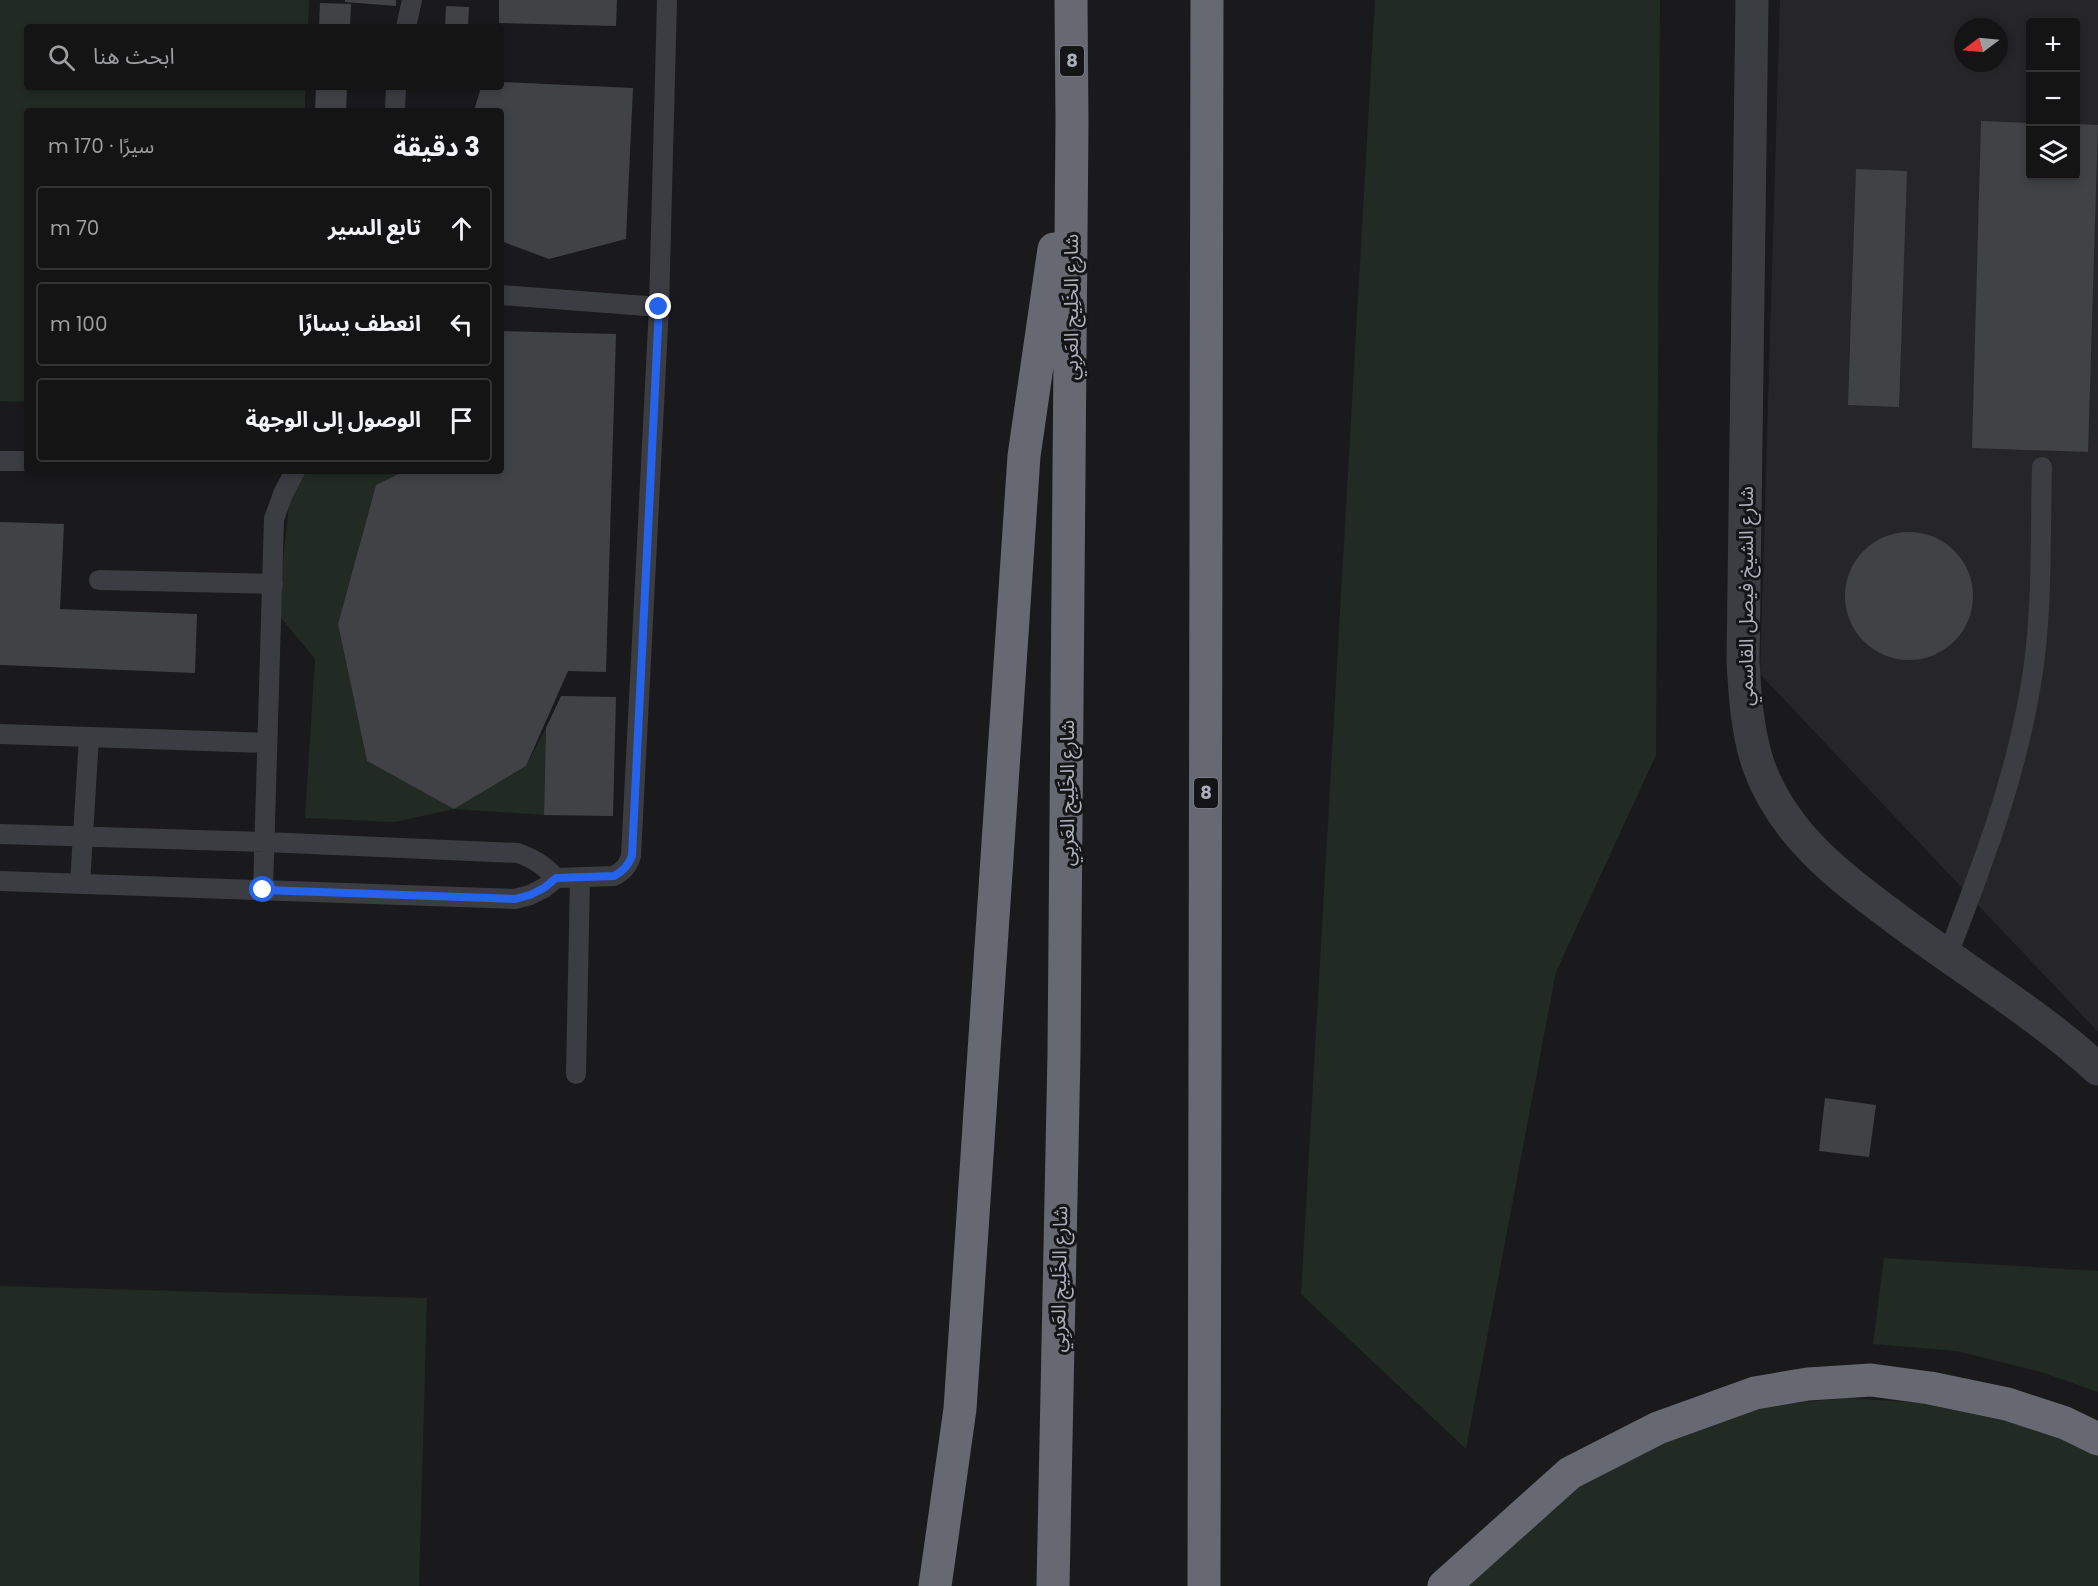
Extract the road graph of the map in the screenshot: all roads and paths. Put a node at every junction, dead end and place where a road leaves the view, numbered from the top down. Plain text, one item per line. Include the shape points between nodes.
1 (412, 0) edge
2 (667, 0) edge
3 (1071, 0) edge
4 (1207, 0) edge
5 (1752, 0) edge
6 (407, 24) edge
7 (396, 90) edge
8 (395, 108) edge
9 (1072, 123) junction
10 (504, 295) edge
11 (659, 307) junction
12 (0, 461) edge
13 (24, 461) edge
14 (2042, 467) dead end
15 (293, 474) edge
16 (99, 580) dead end
17 (273, 584) junction
18 (0, 734) edge
19 (89, 737) junction
20 (267, 743) junction
21 (0, 834) edge
22 (83, 837) junction
23 (265, 842) junction
24 (556, 878) junction
25 (580, 878) junction
26 (0, 881) edge
27 (80, 884) junction
28 (263, 890) junction
29 (1947, 957) junction
30 (2098, 1069) edge
31 (576, 1074) dead end
32 (2098, 1439) edge
33 (935, 1586) edge
34 (1053, 1586) edge
35 (1204, 1586) edge
36 (1444, 1586) edge

1 - 6 lane
2 - 11 lane
3 - 9 highway, شارع الخَلِيج العَربِي / 8
4 - 35 highway, 8
5 - 29 street, شارع الشيخ فيصل القاسمي via 1743,661 1746,714 1759,765 1777,803 1814,854
7 - 8 lane
9 - 33 highway via 1024,456 960,1408
9 - 34 highway, شارع الخَلِيج العَربِي / 8 via 1064,1064
10 - 11 lane
11 - 25 lane via 632,856 628,865 614,876
12 - 13 lane
14 - 29 lane via 2038,626 2031,684 2006,798
15 - 17 lane via 274,519
16 - 17 lane
17 - 20 lane
18 - 19 lane
19 - 20 lane
19 - 22 lane
20 - 23 lane
21 - 22 lane
22 - 23 lane
22 - 27 lane
23 - 24 lane via 518,853 533,858
23 - 28 lane
24 - 25 lane
24 - 28 lane via 544,888 515,899
25 - 31 lane
26 - 27 lane
27 - 28 lane
29 - 30 street, شارع الشيخ فيصل القاسمي
32 - 36 highway via 2065,1423 2007,1404 1871,1380 1808,1384 1755,1393 1658,1428 1570,1473

